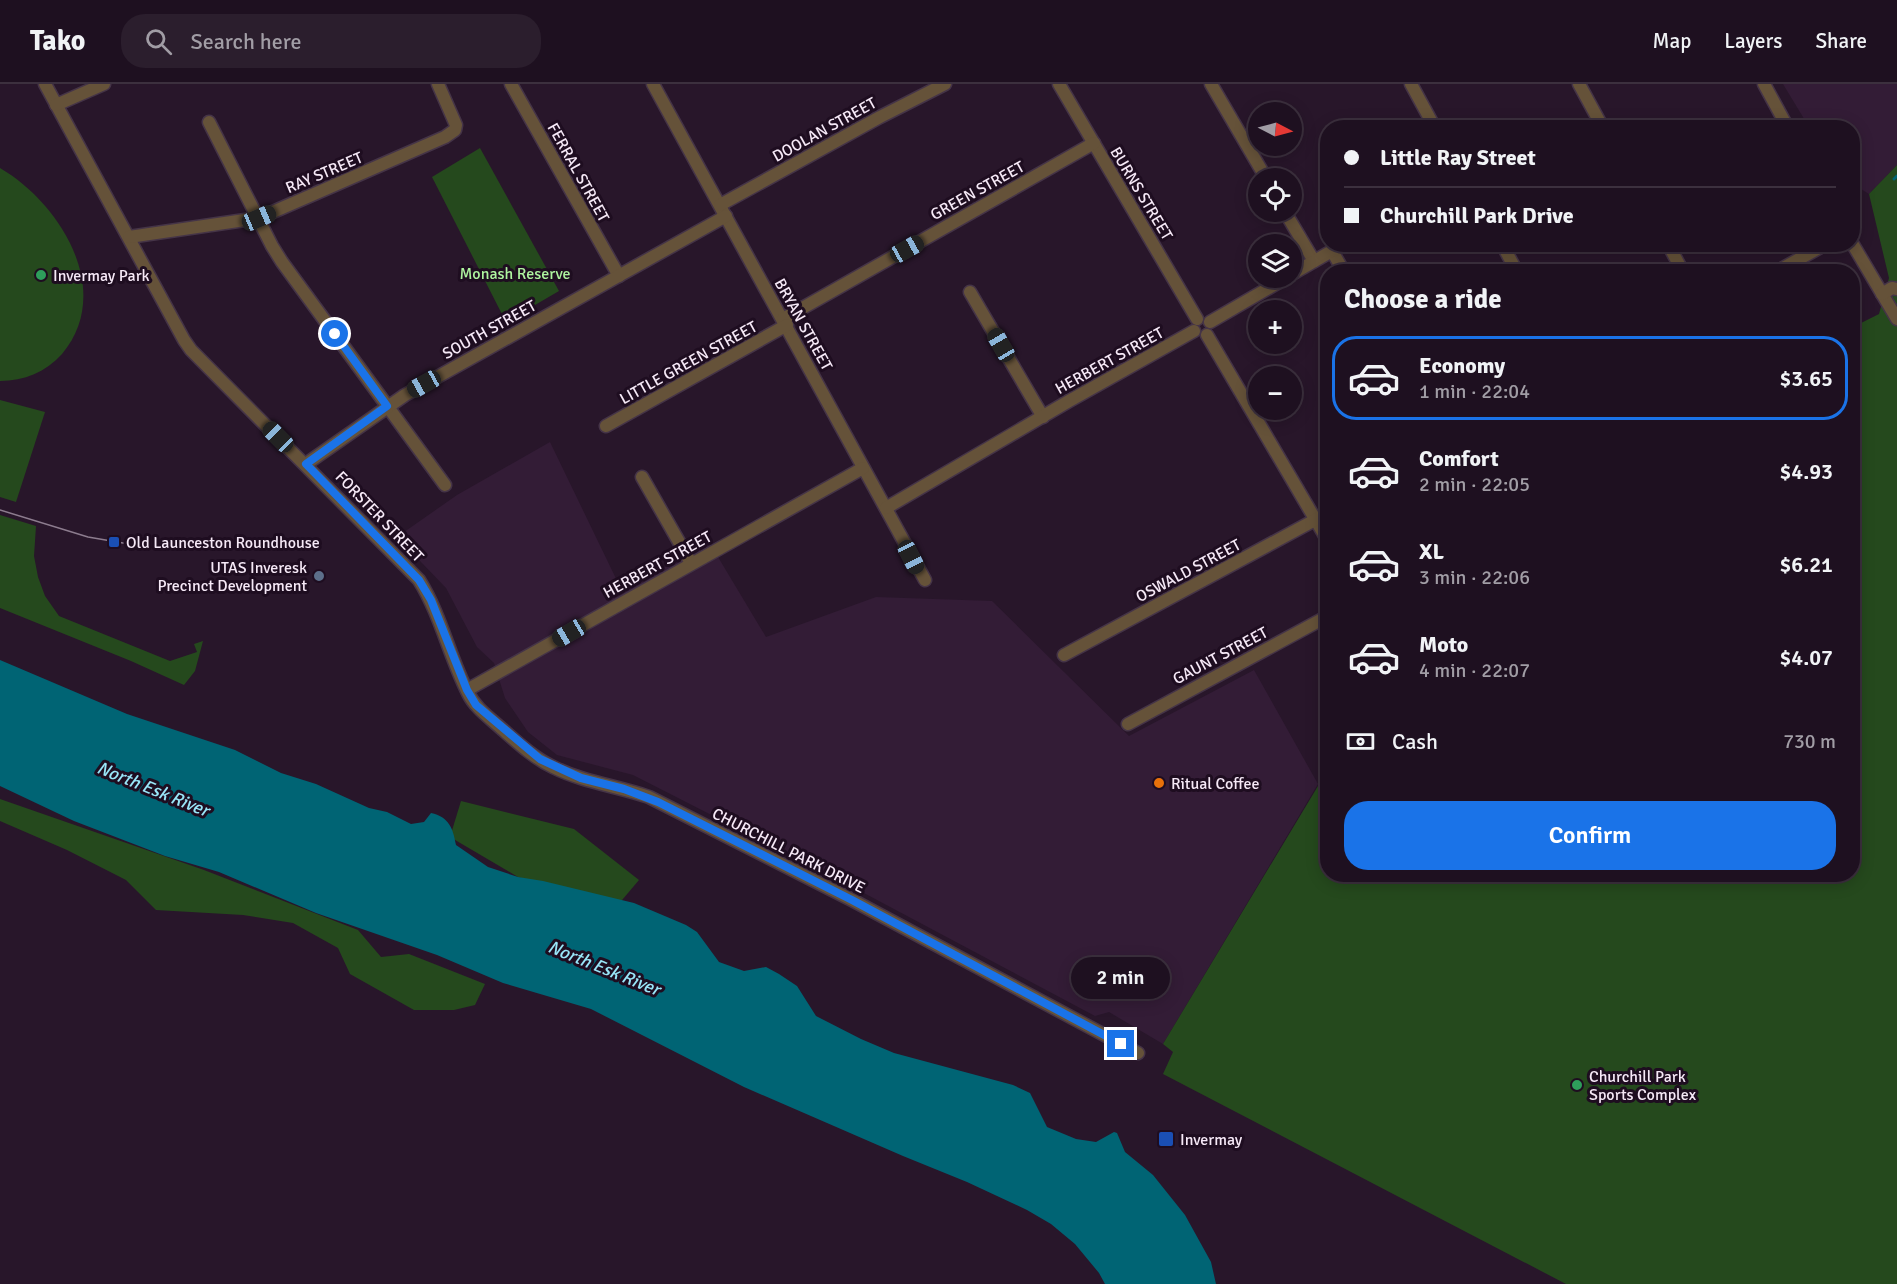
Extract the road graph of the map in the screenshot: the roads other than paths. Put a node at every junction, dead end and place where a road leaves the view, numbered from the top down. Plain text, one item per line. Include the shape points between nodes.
1 (45, 84) edge
2 (104, 84) edge
3 (438, 84) edge
4 (511, 84) edge
5 (653, 84) edge
6 (945, 84) edge
7 (1059, 84) edge
8 (1211, 84) edge
9 (1410, 84) edge
10 (1579, 84) edge
11 (1764, 84) edge
12 (56, 105) junction
13 (1430, 120) edge
14 (1599, 120) edge
15 (1784, 120) edge
16 (209, 122) dead end
17 (1094, 143) junction
18 (1260, 168) edge
19 (723, 211) junction
20 (259, 218) junction
21 (1291, 222) edge
22 (129, 237) junction
23 (1330, 252) edge
24 (1812, 252) edge
25 (1857, 252) edge
26 (1314, 261) junction
27 (1790, 264) edge
28 (1302, 268) edge
29 (619, 276) junction
30 (1269, 288) edge
31 (1897, 289) edge
32 (970, 292) dead end
33 (1882, 294) junction
34 (1896, 319) edge
35 (785, 322) junction
36 (1210, 322) junction
37 (1195, 325) junction
38 (1207, 335) junction
39 (387, 406) junction
40 (1043, 417) junction
41 (606, 426) dead end
42 (306, 464) junction
43 (863, 468) junction
44 (642, 477) dead end
45 (445, 485) dead end
46 (886, 508) junction
47 (1320, 518) edge
48 (1316, 520) junction
49 (1320, 527) edge
50 (691, 563) junction
51 (925, 580) dead end
52 (1320, 620) edge
53 (1064, 655) dead end
54 (467, 690) junction
55 (1128, 723) dead end
56 (1138, 1053) dead end

1 - 12 street, FORSTER STREET
2 - 12 street
3 - 20 street, RAY STREET via 455,130
4 - 29 street, FERRAL STREET
5 - 19 street, BRYAN STREET
6 - 19 street, DOOLAN STREET via 880,117
7 - 17 street, BURNS STREET
8 - 18 street
9 - 13 street
10 - 14 street
11 - 15 street
12 - 22 street, FORSTER STREET
16 - 20 street
17 - 35 street, GREEN STREET
17 - 37 street, BURNS STREET
19 - 29 street, SOUTH STREET
19 - 35 street, BRYAN STREET
20 - 22 street, RAY STREET
20 - 39 street via 282,262
21 - 26 street
22 - 42 street, FORSTER STREET via 191,350
23 - 26 street
24 - 27 street
25 - 33 street
26 - 28 street
29 - 39 street, SOUTH STREET
30 - 36 street
31 - 33 street
32 - 40 street
33 - 34 street
35 - 41 street, LITTLE GREEN STREET
35 - 43 street, BRYAN STREET
36 - 37 street via 1203,317
36 - 38 street
37 - 38 street via 1201,336
37 - 40 street, HERBERT STREET
38 - 48 street
39 - 42 street, SOUTH STREET
39 - 45 street
40 - 46 street, HERBERT STREET
42 - 54 street, FORSTER STREET via 419,580
43 - 46 street, BRYAN STREET
43 - 50 street, HERBERT STREET
44 - 50 street
46 - 51 street, BRYAN STREET
47 - 48 street, OSWALD STREET
48 - 49 street
48 - 53 street, OSWALD STREET
50 - 54 street, HERBERT STREET
52 - 55 street, GAUNT STREET
54 - 56 street, CHURCHILL PARK DRIVE via 482,711 528,751 552,766 658,802 852,900

